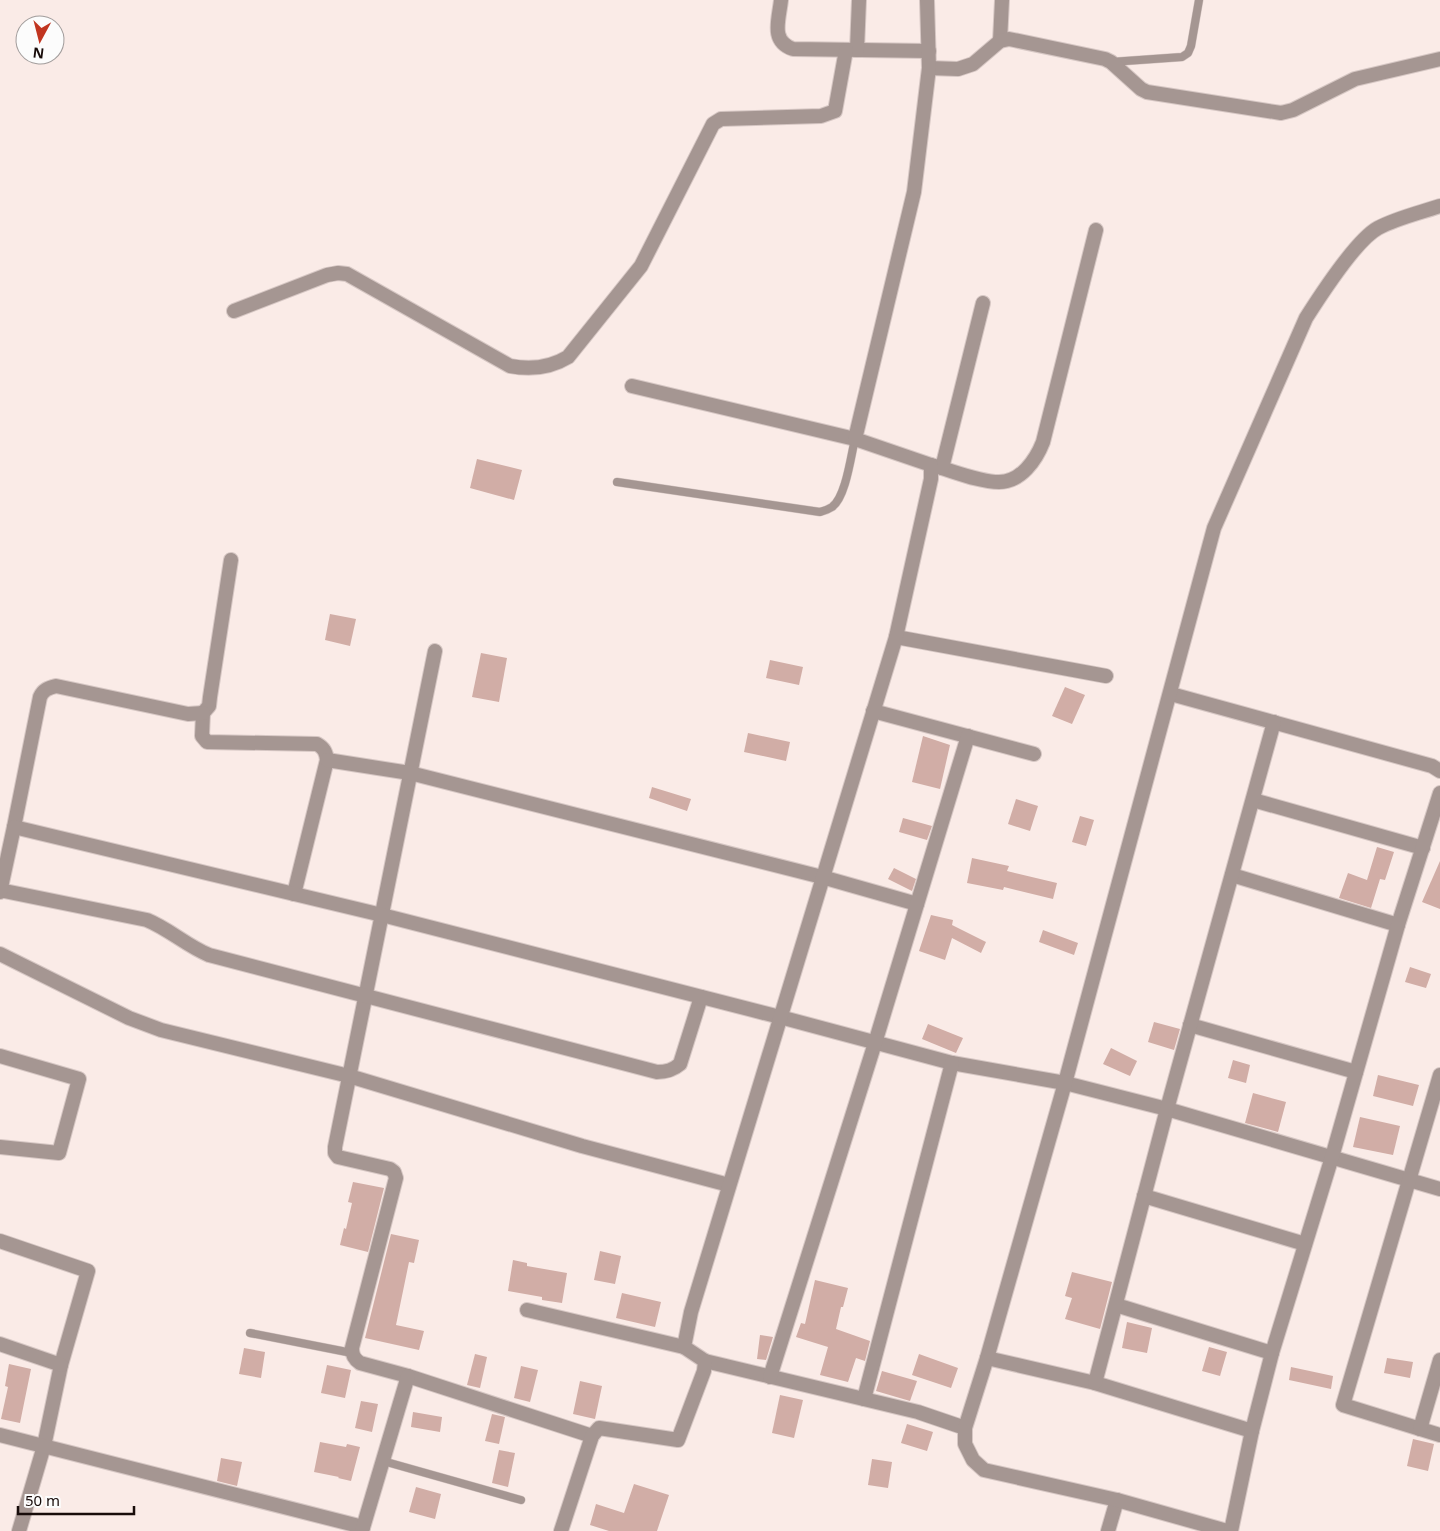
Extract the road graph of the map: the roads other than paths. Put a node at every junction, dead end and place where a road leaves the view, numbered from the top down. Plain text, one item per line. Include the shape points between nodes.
1 (781, 0) edge
2 (859, 0) edge
3 (927, 0) edge
4 (1002, 0) edge
5 (1199, 0) edge
6 (1000, 41) junction
7 (851, 50) junction
8 (929, 51) junction
9 (1440, 59) edge
10 (1111, 62) junction
11 (929, 68) junction
12 (1440, 206) edge
13 (1096, 230) dead end
14 (983, 303) dead end
15 (234, 312) dead end
16 (632, 386) dead end
17 (855, 438) junction
18 (936, 466) junction
19 (617, 482) dead end
20 (231, 560) dead end
21 (896, 637) junction
22 (435, 651) dead end
23 (1106, 676) dead end
24 (1171, 694) junction
25 (873, 711) junction
26 (203, 713) junction
27 (1274, 722) junction
28 (968, 736) junction
29 (1034, 754) dead end
30 (328, 760) junction
31 (1440, 771) edge
32 (410, 773) junction
33 (1440, 793) edge
34 (1253, 800) junction
35 (14, 827) junction
36 (1422, 848) junction
37 (1232, 875) junction
38 (822, 877) junction
39 (0, 890) edge
40 (294, 894) junction
41 (917, 904) junction
42 (382, 914) junction
43 (1398, 925) junction
44 (0, 954) edge
45 (364, 994) junction
46 (701, 997) junction
47 (780, 1017) junction
48 (1190, 1025) junction
49 (875, 1042) junction
50 (0, 1056) edge
51 (952, 1063) junction
52 (1356, 1072) junction
53 (1440, 1075) edge
54 (348, 1076) junction
55 (1065, 1084) junction
56 (1167, 1109) junction
57 (0, 1147) edge
58 (1332, 1157) junction
59 (1408, 1180) junction
60 (729, 1185) junction
61 (1440, 1189) edge
62 (1144, 1196) junction
63 (0, 1241) edge
64 (1306, 1244) junction
65 (1116, 1305) junction
66 (527, 1310) dead end
67 (250, 1333) dead end
68 (0, 1344) edge
69 (684, 1347) junction
70 (352, 1353) junction
71 (1272, 1353) junction
72 (987, 1358) junction
73 (1440, 1360) edge
74 (706, 1362) junction
75 (61, 1365) junction
76 (408, 1376) junction
77 (770, 1377) junction
78 (1095, 1383) junction
79 (864, 1399) junction
80 (966, 1428) junction
81 (1420, 1428) junction
82 (1252, 1431) junction
83 (0, 1435) edge
84 (1440, 1435) edge
85 (592, 1436) junction
86 (44, 1446) junction
87 (383, 1461) junction
88 (522, 1500) dead end
89 (1117, 1500) junction
90 (1201, 1528) edge
91 (363, 1529) edge
92 (19, 1531) edge
93 (561, 1531) edge
94 (1108, 1531) edge
95 (1227, 1531) edge
96 (1231, 1531) edge

1 - 7 street via 778,28 784,46 793,50
2 - 7 street
3 - 8 street
4 - 6 street
5 - 10 lane via 1188,53 1182,57
6 - 10 street via 1017,40
6 - 11 street via 973,64 958,69
7 - 8 street
7 - 15 street via 835,111 821,116 720,119 713,124 641,266 568,358 557,364 525,368 510,366 347,274 327,275
8 - 11 street
9 - 10 street via 1356,79 1281,113 1147,92
11 - 17 street via 914,192
12 - 24 street via 1393,221 1364,238 1306,318 1214,528
13 - 18 street via 1043,442 1032,464 1016,477 1001,482
14 - 18 street
16 - 17 street
17 - 18 street
17 - 19 lane via 839,498 832,507 820,512
18 - 21 street
20 - 26 street via 210,697
21 - 23 street
21 - 25 street
22 - 32 street
24 - 27 street
24 - 55 street
25 - 28 street
25 - 38 street
26 - 30 street via 202,736 207,742 317,744
26 - 35 street via 188,714 49,687 40,697
27 - 31 street via 1432,766
27 - 34 street
28 - 29 street
28 - 41 street
30 - 32 street
30 - 40 street
32 - 38 street
32 - 42 street
33 - 36 street
34 - 36 street
34 - 37 street
35 - 39 street
35 - 40 street
36 - 43 street
37 - 43 street
37 - 48 street
38 - 41 street
38 - 47 street
39 - 45 street via 147,920 209,955
40 - 42 street
41 - 49 street
42 - 45 street
42 - 46 street
43 - 52 street
44 - 54 street via 144,1024
45 - 46 street via 657,1072 666,1072 680,1064
45 - 54 street
46 - 47 street
47 - 49 street
47 - 60 street
48 - 52 street
48 - 56 street
49 - 51 street
49 - 77 street
50 - 57 street via 79,1079 59,1153
51 - 55 street
51 - 79 street
52 - 58 street
53 - 59 street
54 - 60 street via 582,1146
54 - 70 street via 335,1153 342,1159 390,1169 396,1178
55 - 56 street
55 - 72 street
56 - 58 street
56 - 62 street
58 - 59 street
58 - 64 street
59 - 61 street
59 - 81 street via 1344,1405
60 - 69 street via 691,1312
62 - 64 street
62 - 65 street
63 - 75 street via 88,1271
64 - 71 street
65 - 71 street
65 - 78 street
66 - 69 street
67 - 70 lane
68 - 75 street
69 - 74 street
70 - 76 street via 360,1362
71 - 82 street
72 - 78 street
72 - 80 street
73 - 81 street
74 - 77 street
74 - 85 street via 678,1440 598,1428
75 - 86 street
76 - 85 street
76 - 87 street
77 - 79 street
78 - 82 street
79 - 80 street
80 - 89 street via 966,1444 973,1460 984,1470
81 - 84 street
82 - 96 street
83 - 86 street
85 - 93 street
86 - 91 street
86 - 92 street
87 - 88 lane
87 - 91 street
89 - 90 street
89 - 94 street
90 - 95 street

